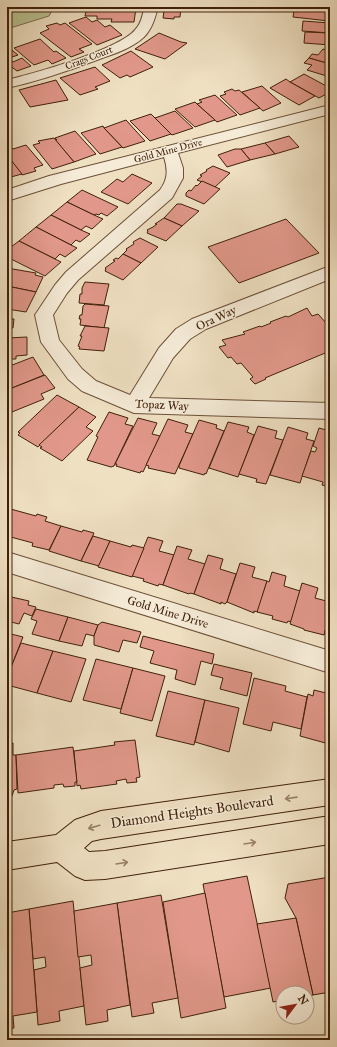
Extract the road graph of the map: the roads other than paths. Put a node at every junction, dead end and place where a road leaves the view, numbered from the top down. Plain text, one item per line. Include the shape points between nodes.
1 (151, 7) edge
2 (7, 84) edge
3 (330, 108) edge
4 (169, 151) junction
5 (7, 196) edge
6 (330, 272) edge
7 (134, 405) junction
8 (330, 411) edge
9 (7, 562) edge
10 (330, 662) edge
11 (330, 792) edge
12 (330, 830) edge
13 (61, 848) junction
14 (7, 856) edge

1 - 2 street, Crags Court via 146,26 126,43 48,73
3 - 4 street, Gold Mine Drive
4 - 5 street, Gold Mine Drive via 55,180
4 - 7 street, Topaz Way via 176,166 174,184 166,194 72,276 44,315 50,342 75,374 89,386
6 - 7 street, Ora Way via 199,324 183,334 166,353
7 - 8 street, Topaz Way
9 - 10 street, Gold Mine Drive
11 -> 13 main road, Diamond Heights Boulevard via 101,825 85,830
13 -> 12 main road via 84,866 105,865
13 - 14 main road, Diamond Heights Boulevard

